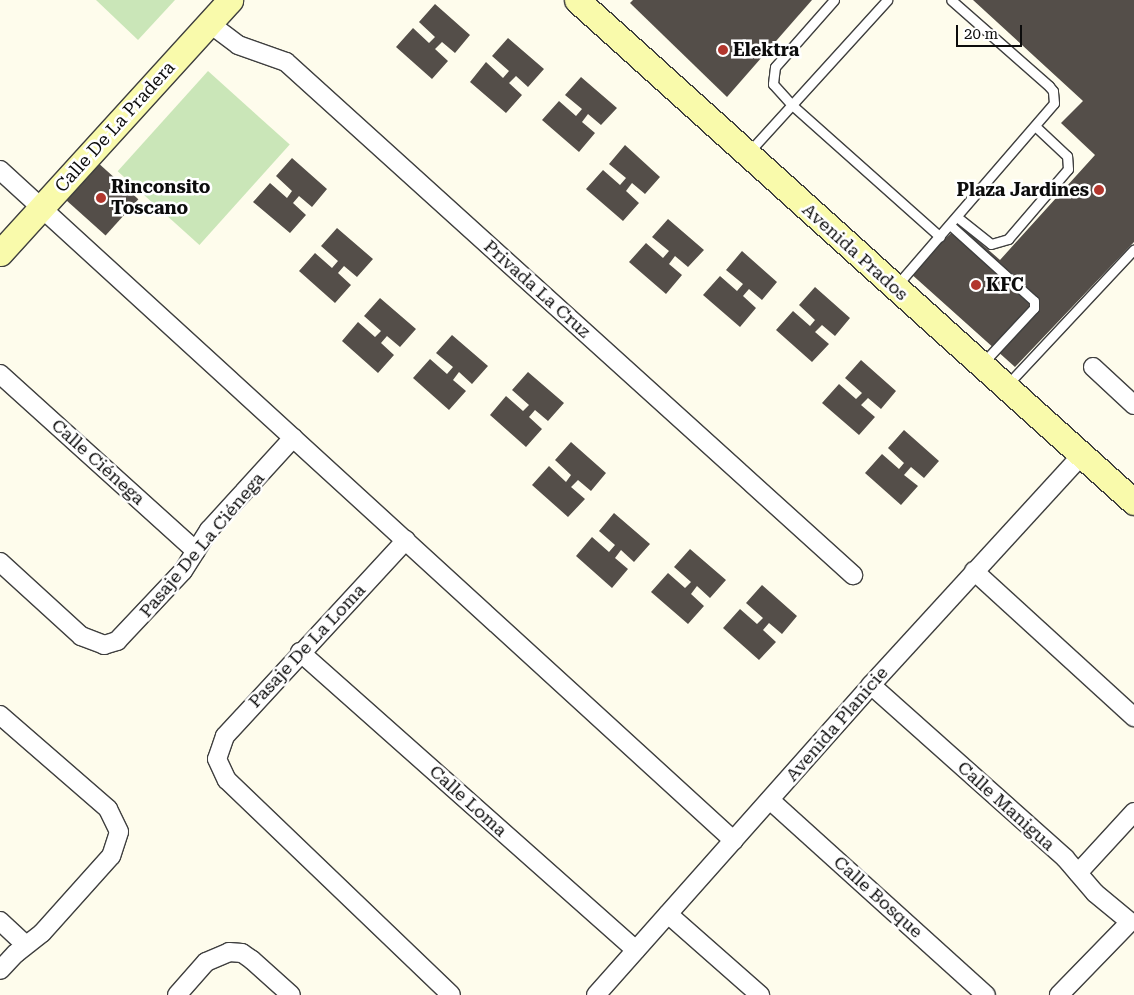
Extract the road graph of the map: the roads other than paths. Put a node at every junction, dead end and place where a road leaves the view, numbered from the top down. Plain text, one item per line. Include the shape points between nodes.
1 (230, 0) edge
2 (578, 0) edge
3 (834, 0) edge
4 (887, 0) edge
5 (951, 0) edge
6 (209, 23) junction
7 (792, 105) junction
8 (1036, 126) junction
9 (746, 155) junction
10 (0, 170) edge
11 (42, 208) junction
12 (957, 217) junction
13 (950, 226) junction
14 (940, 237) junction
15 (1134, 249) edge
16 (0, 253) edge
17 (895, 288) junction
18 (982, 364) junction
19 (1093, 367) dead end
20 (0, 374) edge
21 (1006, 386) junction
22 (1134, 405) edge
23 (294, 438) junction
24 (1081, 456) junction
25 (1134, 502) edge
26 (406, 540) junction
27 (196, 550) junction
28 (0, 562) edge
29 (974, 571) junction
30 (854, 575) dead end
31 (300, 652) junction
32 (871, 685) junction
33 (0, 715) edge
34 (1134, 717) edge
35 (770, 800) junction
36 (1134, 812) edge
37 (734, 841) junction
38 (1078, 873) junction
39 (668, 914) junction
40 (0, 921) edge
41 (1132, 923) edge
42 (26, 945) junction
43 (636, 950) junction
44 (0, 970) edge
45 (176, 995) edge
46 (291, 995) edge
47 (451, 995) edge
48 (596, 995) edge
49 (760, 995) edge
50 (986, 995) edge
51 (1059, 995) edge

1 - 6 main road, Calle De La Pradera
2 - 9 main road, Avenida Prados
3 - 7 lane via 772,73 773,84
4 - 7 lane
5 - 8 lane via 1053,91 1054,103
6 - 11 main road, Calle De La Pradera
6 - 30 street, Privada La Cruz via 238,45 286,62
7 - 9 lane
7 - 14 lane
8 - 12 lane
8 - 12 lane via 1067,156 1068,169 1008,239 991,244
9 - 17 main road, Avenida Prados
10 - 11 street
11 - 16 main road, Calle De La Pradera
11 - 23 street
12 - 13 lane
13 - 14 lane
13 - 18 lane via 1034,301 1034,308
14 - 17 lane
15 - 21 lane
17 - 18 main road, Avenida Prados
18 - 21 main road, Avenida Prados
19 - 22 street
20 - 27 street, Calle Ciénega
21 - 24 main road, Avenida Prados
23 - 26 street
23 - 27 street, Pasaje De La Ciénega via 209,530
24 - 25 main road, Avenida Prados
24 - 29 street, Avenida Planicie
26 - 31 street, Pasaje De La Loma
26 - 37 street
27 - 28 street, Pasaje De La Ciénega via 183,571 127,633 104,644 81,636
29 - 32 street, Avenida Planicie
29 - 34 street
31 - 43 street, Calle Loma
31 - 47 street, Pasaje De La Loma via 225,736 217,759 227,780
32 - 35 street, Avenida Planicie
32 - 38 street, Calle Manigua
33 - 42 street via 108,809 119,832 111,856 42,933
35 - 37 street, Avenida Planicie
35 - 50 street, Calle Bosque
36 - 38 street
37 - 39 street, Avenida Planicie
38 - 41 street, Calle Manigua via 1095,893
39 - 43 street, Avenida Planicie
39 - 49 street
40 - 42 street
41 - 51 street
42 - 44 street
43 - 48 street, Avenida Planicie
45 - 46 street via 206,962 229,952 242,953

